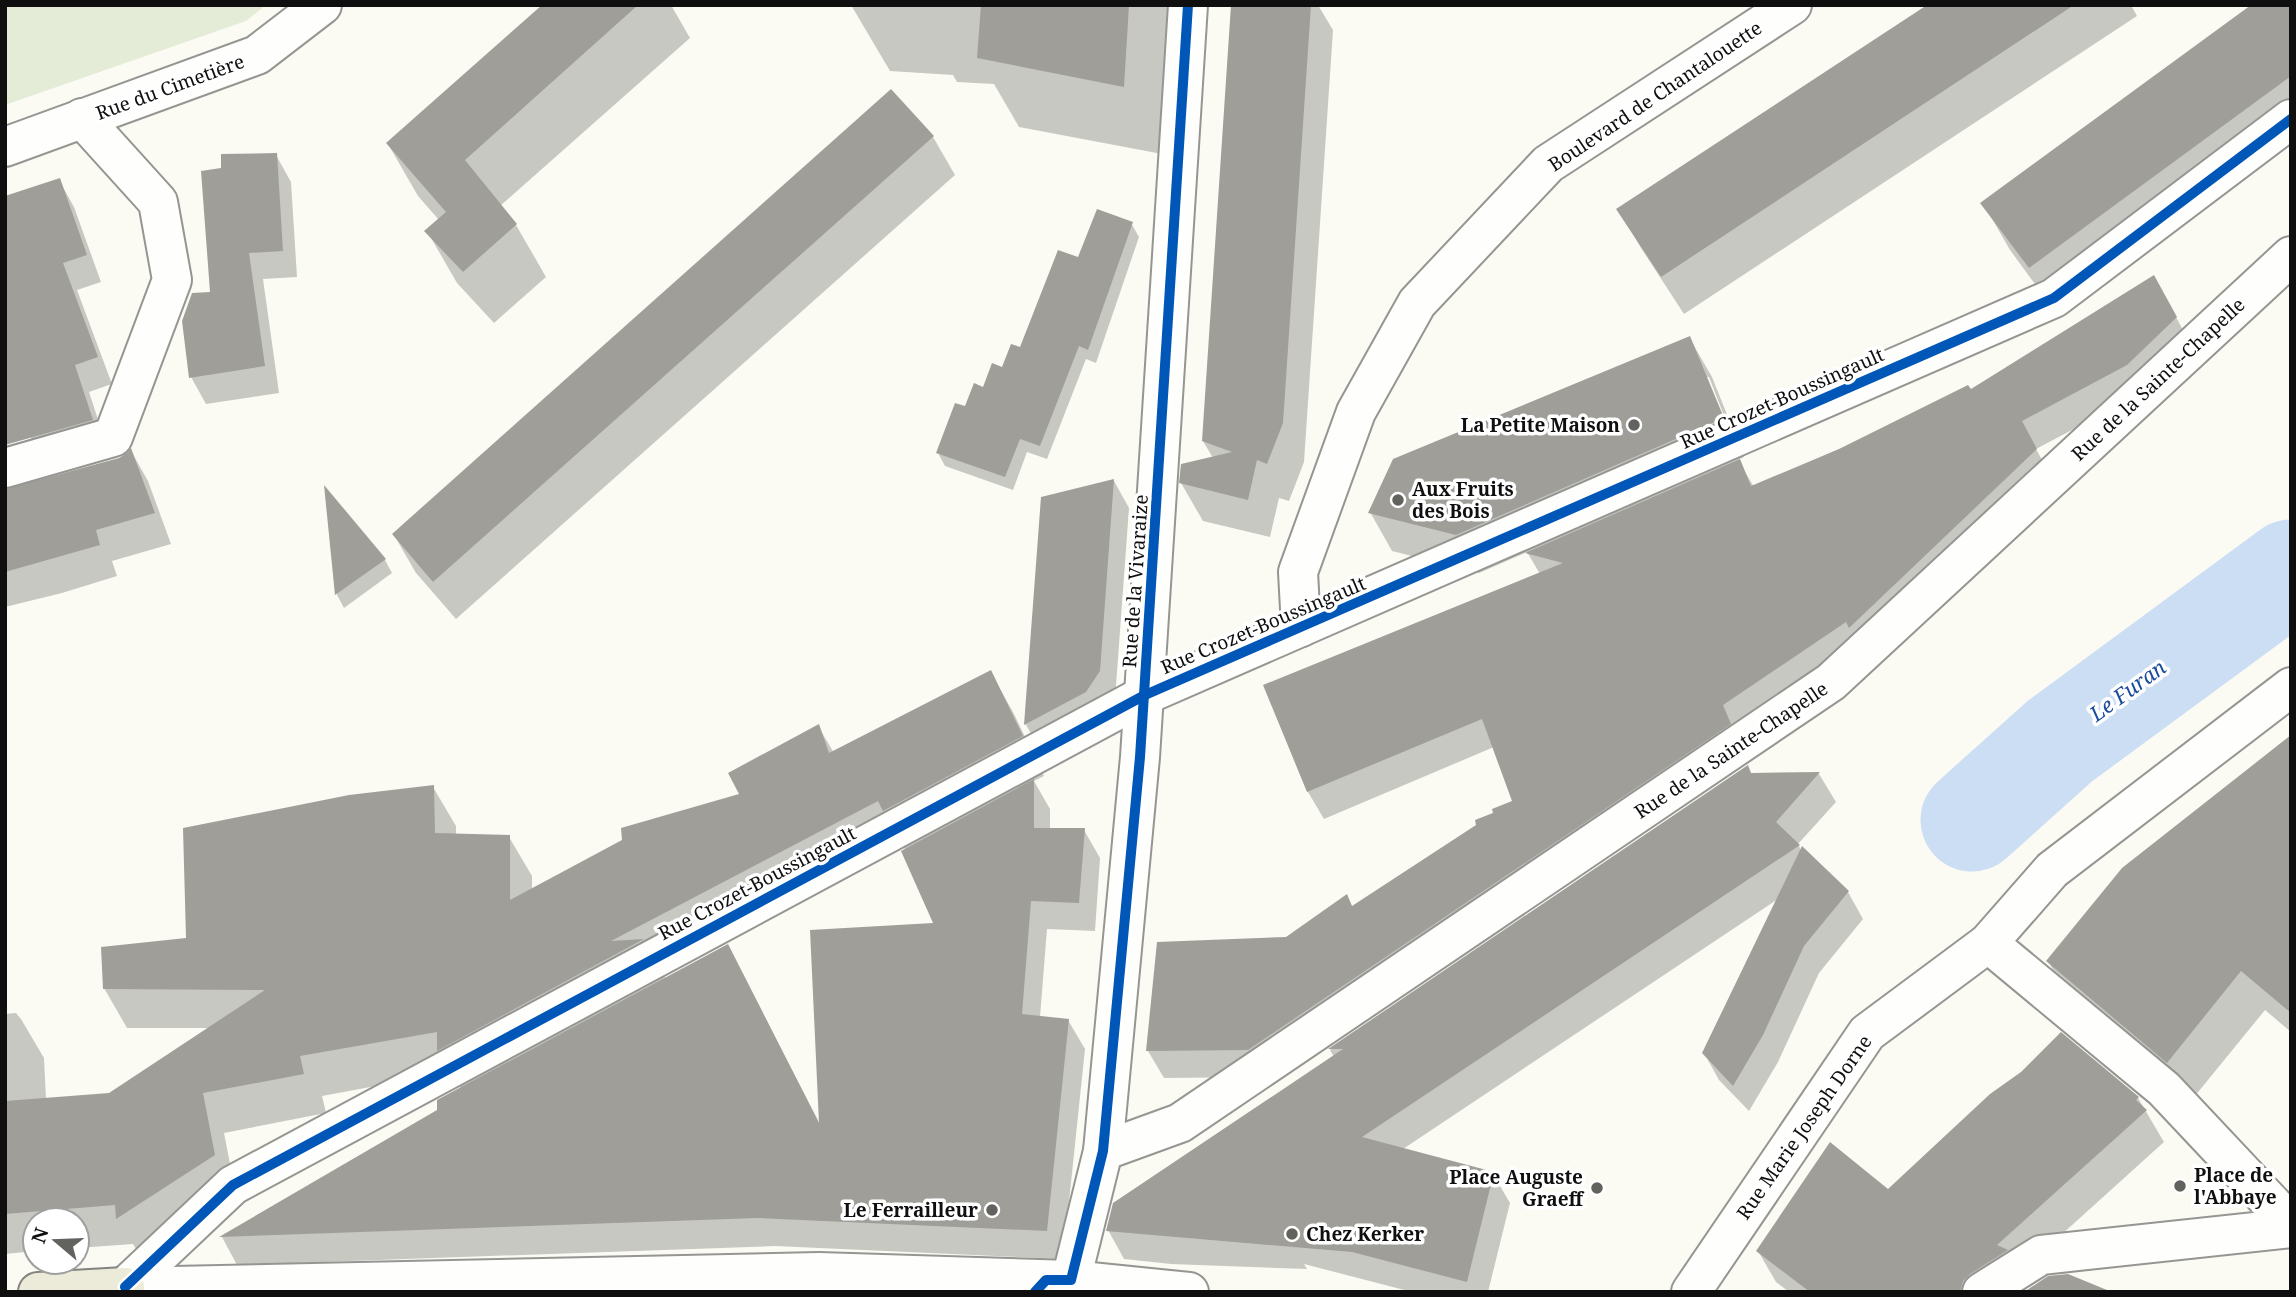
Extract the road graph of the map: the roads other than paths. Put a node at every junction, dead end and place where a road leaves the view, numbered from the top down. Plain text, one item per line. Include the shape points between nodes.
1 (323, 5) edge
2 (1188, 5) edge
3 (1791, 5) edge
4 (82, 118) junction
5 (2291, 119) edge
6 (5, 147) edge
7 (2291, 256) edge
8 (5, 468) edge
9 (1301, 627) junction
10 (2291, 687) edge
11 (1145, 695) junction
12 (1989, 943) junction
13 (1102, 1151) junction
14 (2291, 1226) edge
15 (1051, 1284) edge
16 (124, 1289) edge
17 (38, 1292) edge
18 (1189, 1292) edge
19 (1691, 1292) edge
20 (1982, 1292) edge

1 - 4 street, Rue du Cimetière via 257,55
2 - 11 street, Rue de la Vivaraize
3 - 9 street, Boulevard de Chantalouette via 1548,164 1417,303 1356,412 1298,572
4 - 6 street, Rue du Cimetière
4 - 8 street via 158,202 172,281 113,437
5 - 9 street, Rue Crozet-Boussingault via 2054,298
7 - 13 street, Rue de la Sainte-Chapelle via 1831,682 1180,1123
9 - 11 street, Rue Crozet-Boussingault
10 - 12 street, Rue Marie Joseph Dorne via 2052,870
11 - 13 street, Rue de la Vivaraize
11 - 16 street, Rue Crozet-Boussingault via 233,1185
12 - 14 street via 2164,1089
12 - 19 street, Rue Marie Joseph Dorne via 1867,1033
13 - 15 street, Rue de la Vivaraize
14 - 20 street via 2041,1255
15 - 16 street via 819,1272
15 - 18 street
16 - 17 main road

